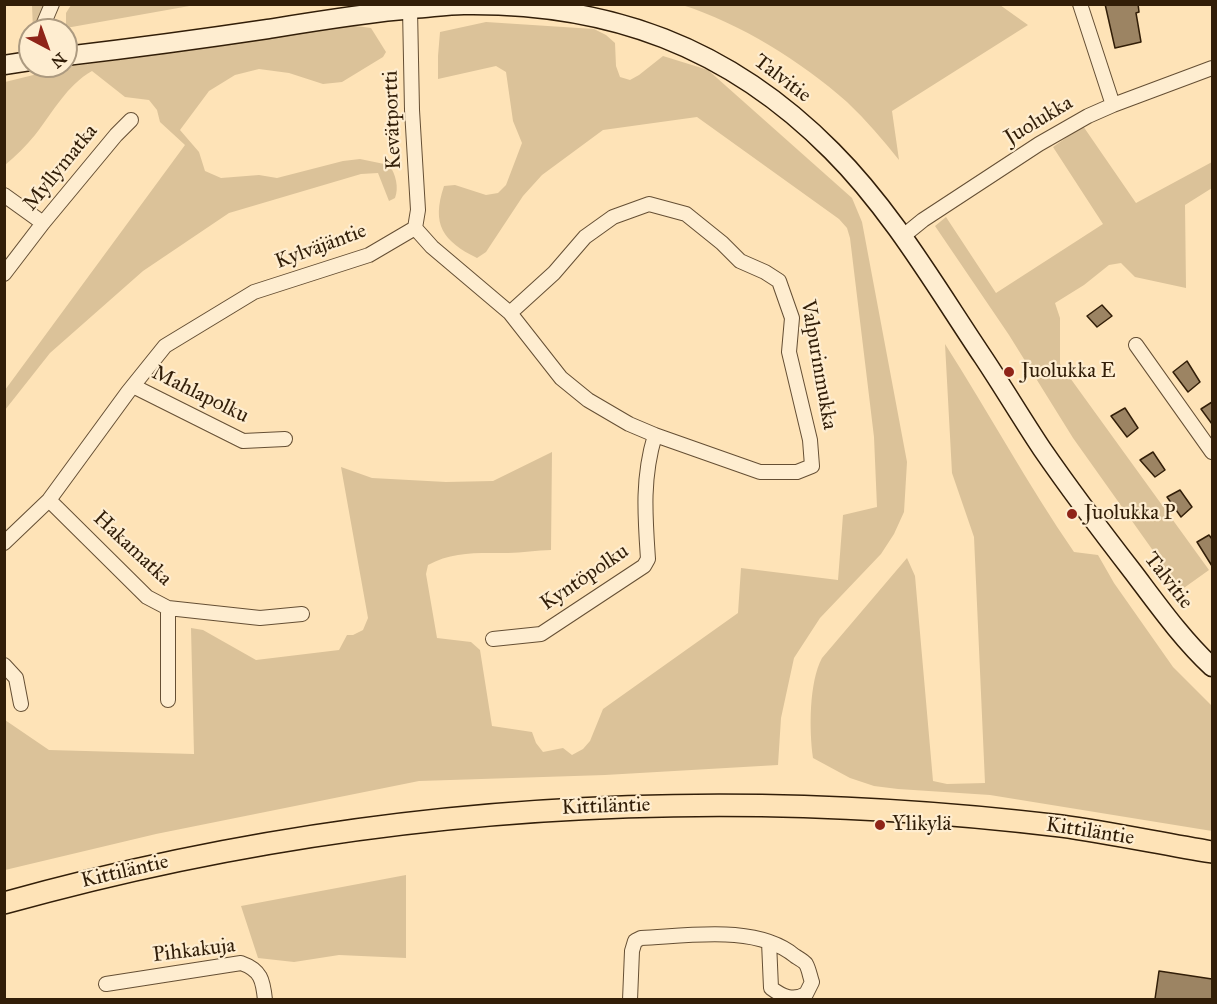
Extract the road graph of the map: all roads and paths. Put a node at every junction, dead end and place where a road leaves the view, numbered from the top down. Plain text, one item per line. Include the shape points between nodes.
1 (52, 4) edge
2 (1080, 4) edge
3 (410, 9) junction
4 (46, 18) edge
5 (78, 55) edge
6 (1212, 69) edge
7 (1113, 105) junction
8 (131, 120) dead end
9 (4, 195) edge
10 (43, 223) junction
11 (415, 228) junction
12 (902, 237) junction
13 (4, 274) edge
14 (510, 313) junction
15 (1136, 345) dead end
16 (133, 386) junction
17 (655, 435) junction
18 (285, 439) dead end
19 (1212, 452) edge
20 (49, 500) junction
21 (4, 543) edge
22 (168, 608) junction
23 (302, 614) dead end
24 (493, 639) dead end
25 (4, 665) edge
26 (1212, 667) edge
27 (168, 700) dead end
28 (21, 705) dead end
29 (1212, 852) edge
30 (4, 903) edge
31 (769, 942) dead end
32 (106, 984) dead end
33 (265, 999) edge
34 (630, 999) edge

1 - 4 street
2 - 7 street
3 - 5 street, Talvitie
3 - 11 street, Kevätportti via 418,210
3 - 12 street, Talvitie via 498,5 574,12 638,28 690,49 757,86 808,128 861,182
6 - 7 street, Juolukka
7 - 12 street, Juolukka via 1039,144
8 - 10 street, Myllymatka
9 - 10 street
10 - 13 street, Myllymatka
11 - 14 street
11 - 16 street, Kylväjäntie via 369,255 254,292 165,346
12 - 26 street, Talvitie via 1041,448 1179,633
14 - 17 street via 561,378 588,400
14 - 17 street, Valpurinmukka via 554,273 585,237 613,218 649,204 686,214 740,261 779,281 792,318 789,352 810,440 812,466 797,472 760,472
15 - 19 street
16 - 18 street, Mahlapolku via 243,441
16 - 20 street, Kylväjäntie
17 - 24 street, Kyntöpolku via 644,500 648,559 644,566 541,634
20 - 21 street, Kylväjäntie
20 - 22 street, Hakamatka via 147,597
22 - 23 street, Hakamatka via 260,618
22 - 27 street
25 - 28 street via 16,678
29 - 30 main road, Kittiläntie via 1064,827 881,810 693,804 622,806 465,816 254,845 132,870
31 - 34 street via 718,934 641,938 635,941 632,951
32 - 33 street, Pihkakuja via 241,963 252,967 263,980

